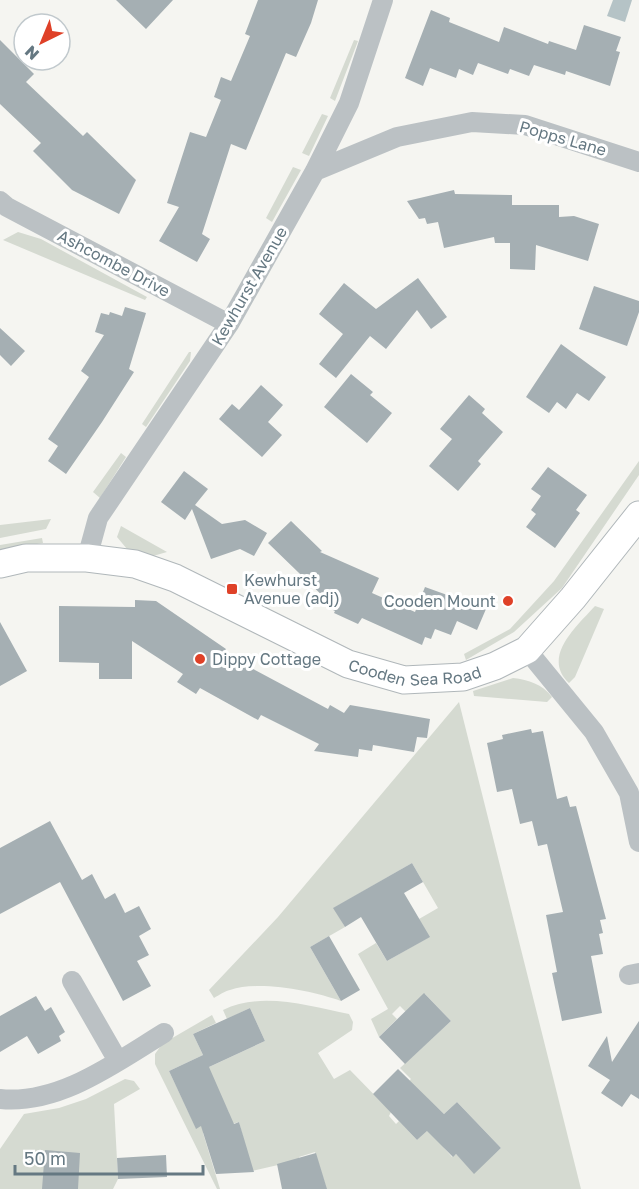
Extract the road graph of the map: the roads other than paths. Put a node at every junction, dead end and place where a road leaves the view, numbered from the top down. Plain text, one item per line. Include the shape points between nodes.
1 (383, 0) edge
2 (639, 162) edge
3 (315, 171) junction
4 (2, 208) edge
5 (229, 324) junction
6 (639, 515) edge
7 (87, 558) junction
8 (0, 564) edge
9 (527, 651) junction
10 (639, 842) edge
11 (72, 981) dead end
12 (164, 1033) dead end
13 (118, 1061) junction
14 (0, 1099) edge

1 - 3 street, Kewhurst Avenue via 349,103
2 - 3 street, Popps Lane via 525,124 472,122 397,137
3 - 5 street, Kewhurst Avenue
4 - 5 street, Ashcombe Drive
5 - 7 street, Kewhurst Avenue via 98,518
6 - 9 main road, Cooden Sea Road
7 - 8 main road, Cooden Sea Road via 26,558
7 - 9 main road, Cooden Sea Road via 135,564 175,578 348,664 404,680 463,677
9 - 10 street via 594,732 629,793
11 - 13 street
12 - 13 street
13 - 14 street via 60,1090 17,1101

